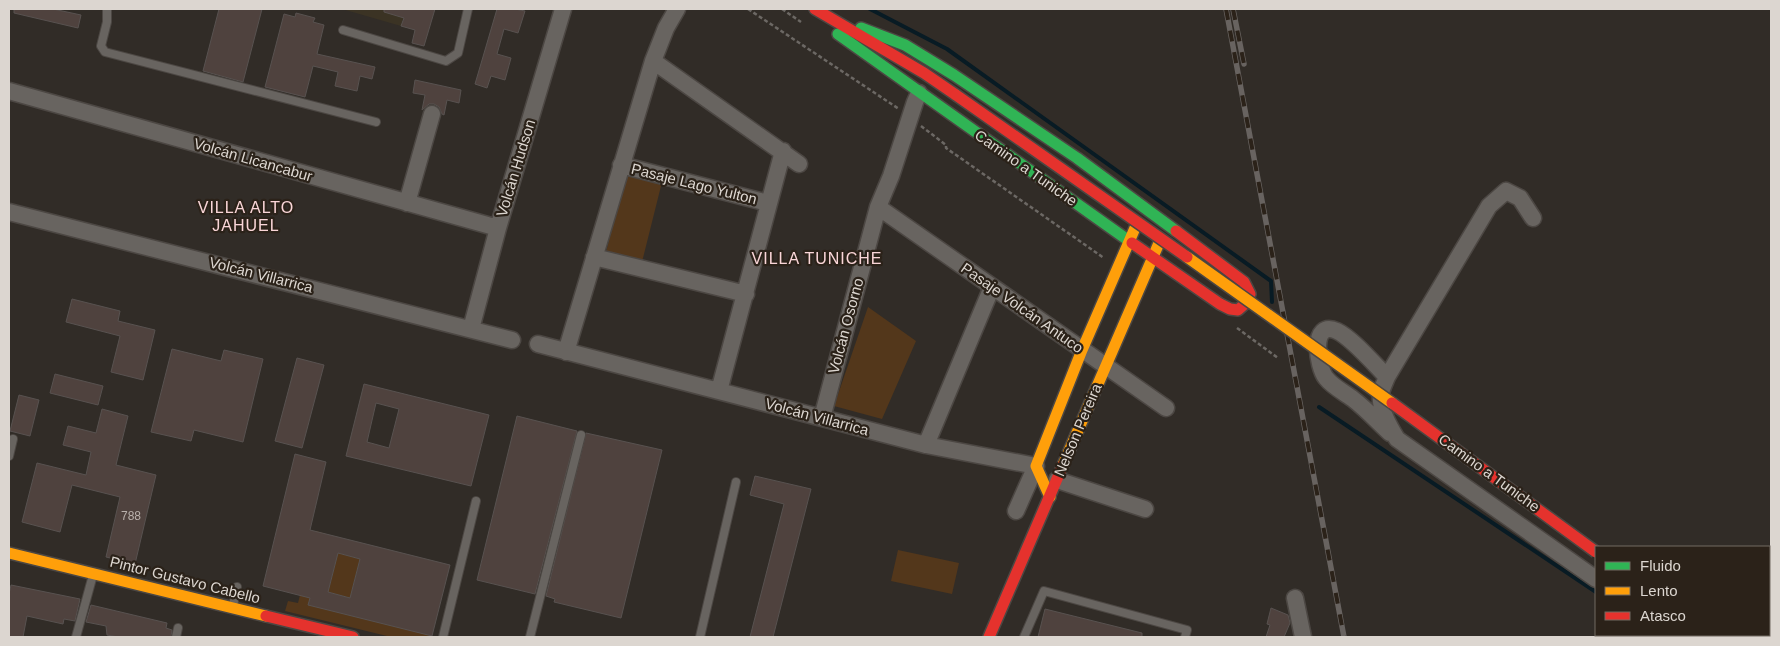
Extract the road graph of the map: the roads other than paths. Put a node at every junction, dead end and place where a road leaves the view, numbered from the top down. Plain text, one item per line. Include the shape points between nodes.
1 (107, 9) edge
2 (468, 9) edge
3 (563, 9) edge
4 (677, 9) edge
5 (814, 10) edge
6 (342, 30) dead end
7 (653, 60) junction
8 (9, 91) edge
9 (920, 93) junction
10 (432, 114) dead end
11 (376, 122) dead end
12 (783, 151) junction
13 (800, 164) dead end
14 (621, 165) junction
15 (407, 203) junction
16 (768, 203) junction
17 (878, 207) junction
18 (1145, 207) junction
19 (9, 212) edge
20 (1533, 218) dead end
21 (1168, 224) junction
22 (498, 228) junction
23 (1128, 240) junction
24 (594, 257) junction
25 (1153, 257) junction
26 (992, 287) junction
27 (746, 294) junction
28 (471, 329) junction
29 (512, 340) dead end
30 (538, 344) dead end
31 (1082, 350) junction
32 (566, 352) junction
33 (1105, 366) junction
34 (1387, 378) junction
35 (719, 391) junction
36 (1166, 408) dead end
37 (822, 418) junction
38 (581, 435) dead end
39 (12, 439) dead end
40 (1397, 439) junction
41 (926, 445) junction
42 (9, 456) edge
43 (1036, 466) junction
44 (1057, 480) junction
45 (736, 482) dead end
46 (1050, 496) junction
47 (476, 501) dead end
48 (1145, 509) dead end
49 (1016, 511) dead end
50 (1595, 551) edge
51 (9, 553) edge
52 (93, 573) junction
53 (1595, 578) edge
54 (237, 586) dead end
55 (1295, 598) dead end
56 (232, 608) junction
57 (178, 628) dead end
58 (322, 634) edge
59 (344, 636) edge
60 (76, 637) edge
61 (176, 637) edge
62 (443, 637) edge
63 (530, 637) edge
64 (700, 637) edge
65 (989, 637) edge
66 (1024, 637) edge
67 (1185, 637) edge
68 (1303, 637) edge

1 - 11 lane via 101,46 106,52
2 - 6 lane via 458,53 446,61
3 - 22 street, Volcán Hudson
4 - 7 street
5 - 9 street, Camino a Tuniche via 831,29
5 - 18 street, Camino a Tuniche via 905,44
5 - 50 street, Camino a Tuniche, bridge via 956,95 1307,341
7 - 12 street
7 - 14 street
8 - 15 street, Volcán Licancabur
9 - 17 street, Volcán Osorno
9 - 23 street, Camino a Tuniche
10 - 15 street
12 - 13 street
12 - 16 street
14 - 16 street, Pasaje Lago Yulton
14 - 24 street
15 - 22 street, Volcán Licancabur
16 - 27 street
17 - 26 street, Pasaje Volcán Antuco
17 - 37 street, Volcán Osorno
18 - 21 street, Camino a Tuniche
18 - 23 street, Nelson Pereira
19 - 28 street, Volcán Villarrica
20 - 34 street via 1520,198 1506,191 1489,206
21 - 25 street, Nelson Pereira
21 - 25 street, Camino a Tuniche via 1239,277 1250,289 1250,295 1238,310 1230,309
22 - 28 street, Volcán Hudson
23 - 25 street, Camino a Tuniche
23 - 31 street, Nelson Pereira
24 - 27 street
24 - 32 street
25 - 33 street, Nelson Pereira
26 - 31 street, Pasaje Volcán Antuco
26 - 41 street
27 - 35 street
28 - 29 street, Volcán Villarrica
30 - 32 street, Volcán Villarrica
31 - 33 street, Pasaje Volcán Antuco
31 - 43 street, Nelson Pereira
32 - 35 street, Volcán Villarrica
33 - 36 street, Pasaje Volcán Antuco
33 - 44 street, Nelson Pereira
34 - 40 street, Camino a Tuniche via 1381,401 1387,424
34 - 40 street, Camino a Tuniche via 1344,335 1335,330 1322,332 1318,339 1320,367 1325,377
35 - 37 street, Volcán Villarrica
37 - 41 street, Volcán Villarrica
38 - 63 lane
39 - 42 lane
40 - 53 street, Camino a Tuniche
41 - 43 street, Volcán Villarrica
43 - 46 street
43 - 49 street, Nelson Pereira
44 - 46 street, Nelson Pereira
44 - 48 street
45 - 64 lane
46 - 65 street, Nelson Pereira
47 - 62 lane
51 - 52 street, Pintor Gustavo Cabello
52 - 56 street, Pintor Gustavo Cabello
52 - 60 lane
54 - 56 lane
55 - 68 street
56 - 58 street, Pintor Gustavo Cabello
57 - 61 lane
58 - 59 street, Pintor Gustavo Cabello
66 - 67 lane via 1044,591 1187,630

